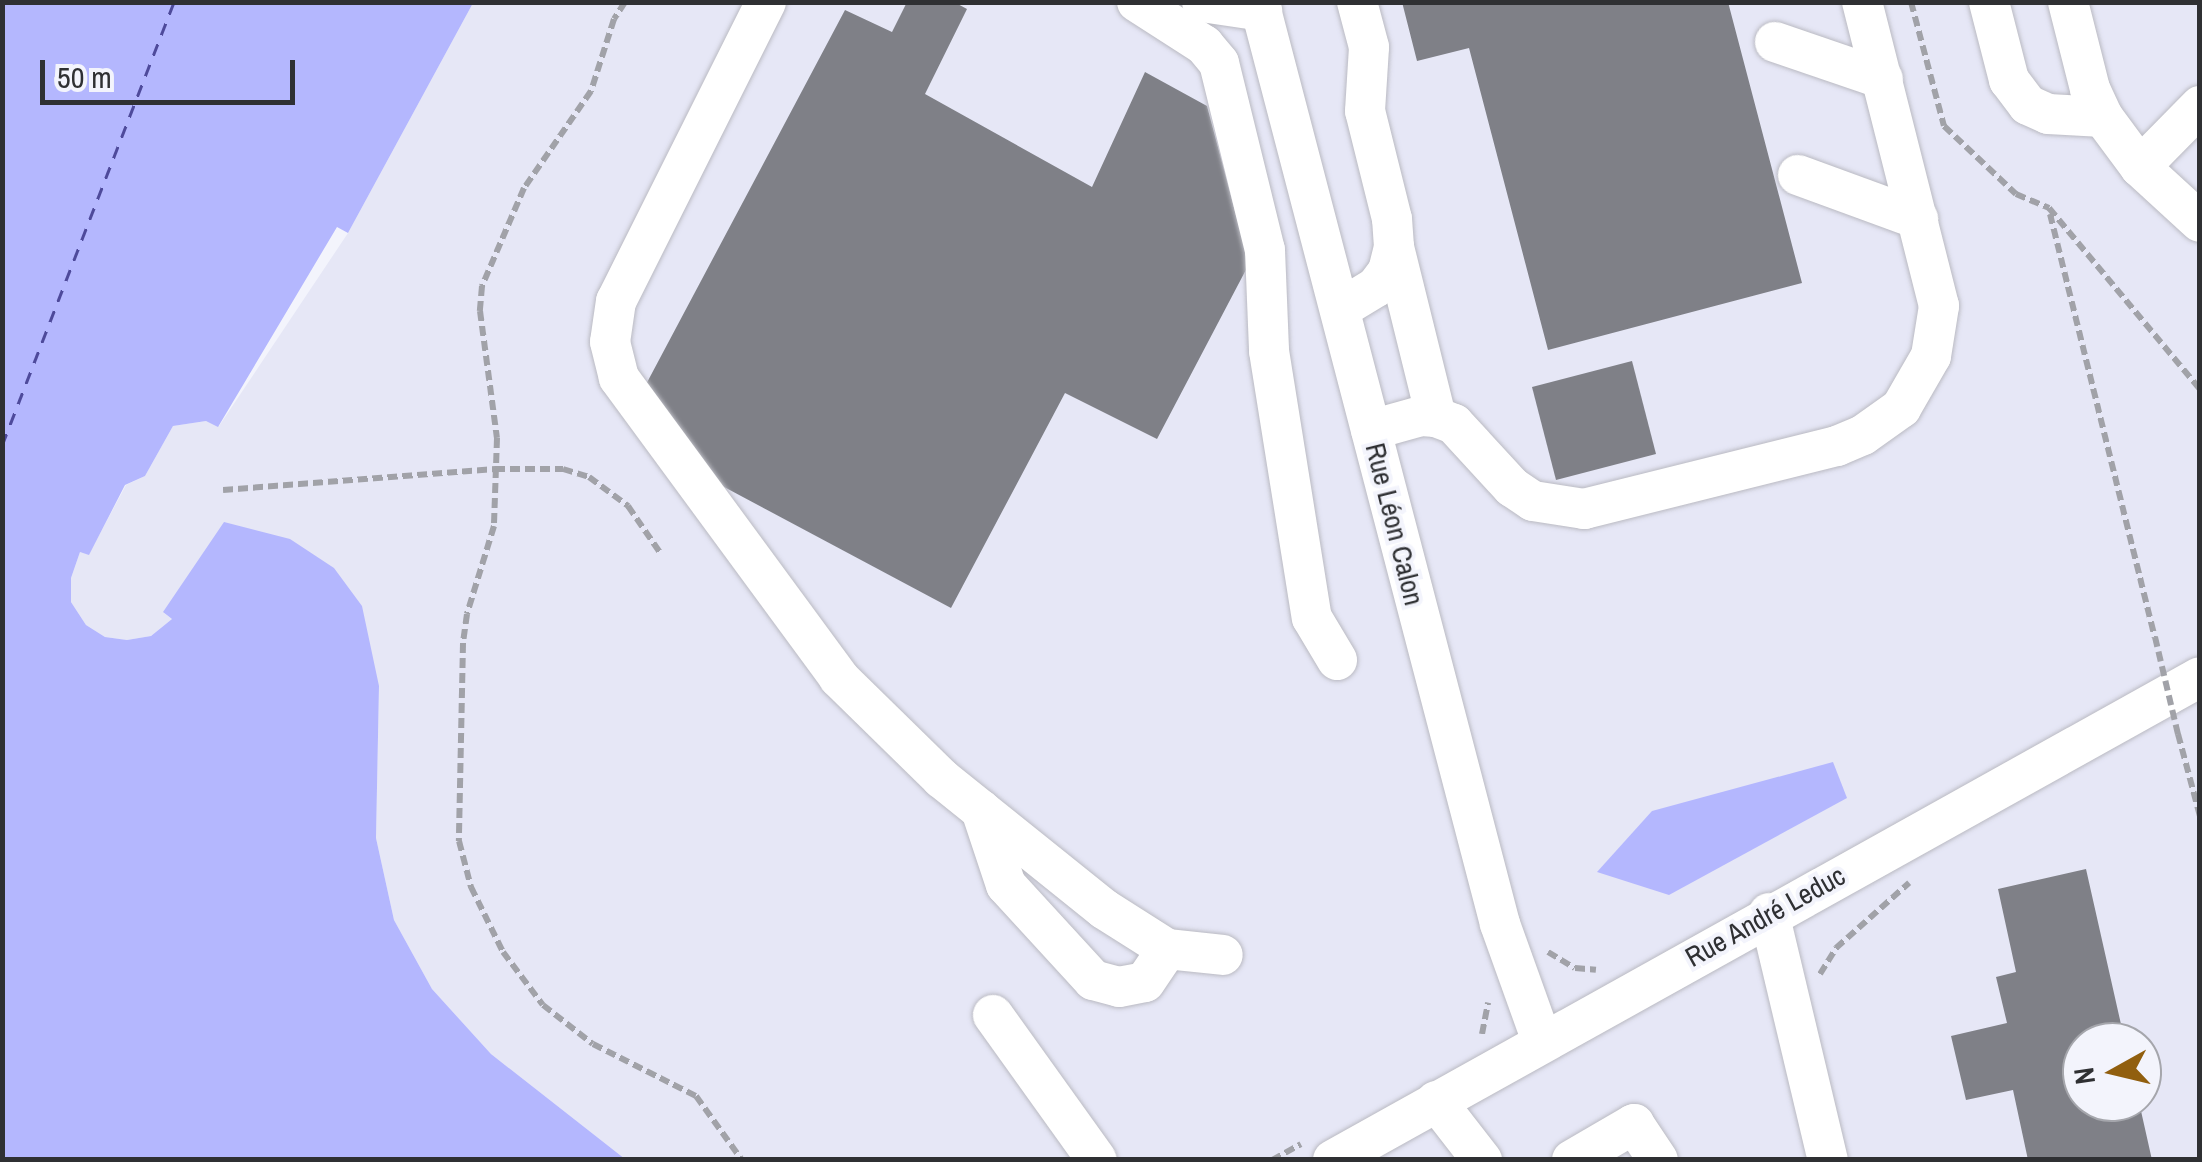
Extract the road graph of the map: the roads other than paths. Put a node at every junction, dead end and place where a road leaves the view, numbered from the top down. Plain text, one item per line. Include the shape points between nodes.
1 (766, 2) edge
2 (1137, 2) edge
3 (1202, 2) edge
4 (1357, 2) edge
5 (1862, 2) edge
6 (1989, 2) edge
7 (2068, 2) edge
8 (1261, 7) edge
9 (1775, 42) dead end
10 (1882, 79) junction
11 (2200, 106) edge
12 (2103, 117) junction
13 (2140, 167) junction
14 (1798, 175) dead end
15 (1918, 219) junction
16 (2200, 222) edge
17 (1394, 247) junction
18 (1340, 309) junction
19 (1436, 417) junction
20 (1372, 430) junction
21 (1337, 660) dead end
22 (2192, 693) edge
23 (981, 810) junction
24 (1769, 913) junction
25 (1167, 949) junction
26 (1222, 955) dead end
27 (993, 1015) dead end
28 (1542, 1041) junction
29 (1436, 1101) junction
30 (1318, 1151) edge
31 (1097, 1160) edge
32 (1482, 1160) edge
33 (1572, 1160) edge
34 (1658, 1160) edge
35 (1828, 1160) edge

1 - 23 street via 616,301 610,342 618,378 840,678
2 - 21 street via 1219,62 1265,250 1270,351 1312,618
3 - 8 street
4 - 17 street via 1370,47 1365,111
5 - 10 street
6 - 12 street via 2009,80 2028,105 2048,114
7 - 12 street
8 - 18 street, Rue Léon Calon
9 - 10 street
10 - 15 street
11 - 13 street
12 - 13 street
13 - 16 street
14 - 15 street
15 - 19 street via 1939,306 1930,356 1901,408 1850,441 1620,502 1557,508 1512,487 1454,424
17 - 18 street via 1376,287
17 - 19 street
18 - 20 street, Rue Léon Calon
19 - 20 street
20 - 28 street, Rue Léon Calon via 1500,924
22 - 24 street, Rue André Leduc
23 - 25 street via 1104,909
23 - 25 street via 1006,885 1093,980 1119,987 1145,982
24 - 28 street, Rue André Leduc
24 - 35 street
25 - 26 street
27 - 31 street
28 - 29 street, Rue André Leduc
29 - 30 street, Rue André Leduc
29 - 32 street
33 - 34 street via 1634,1124

